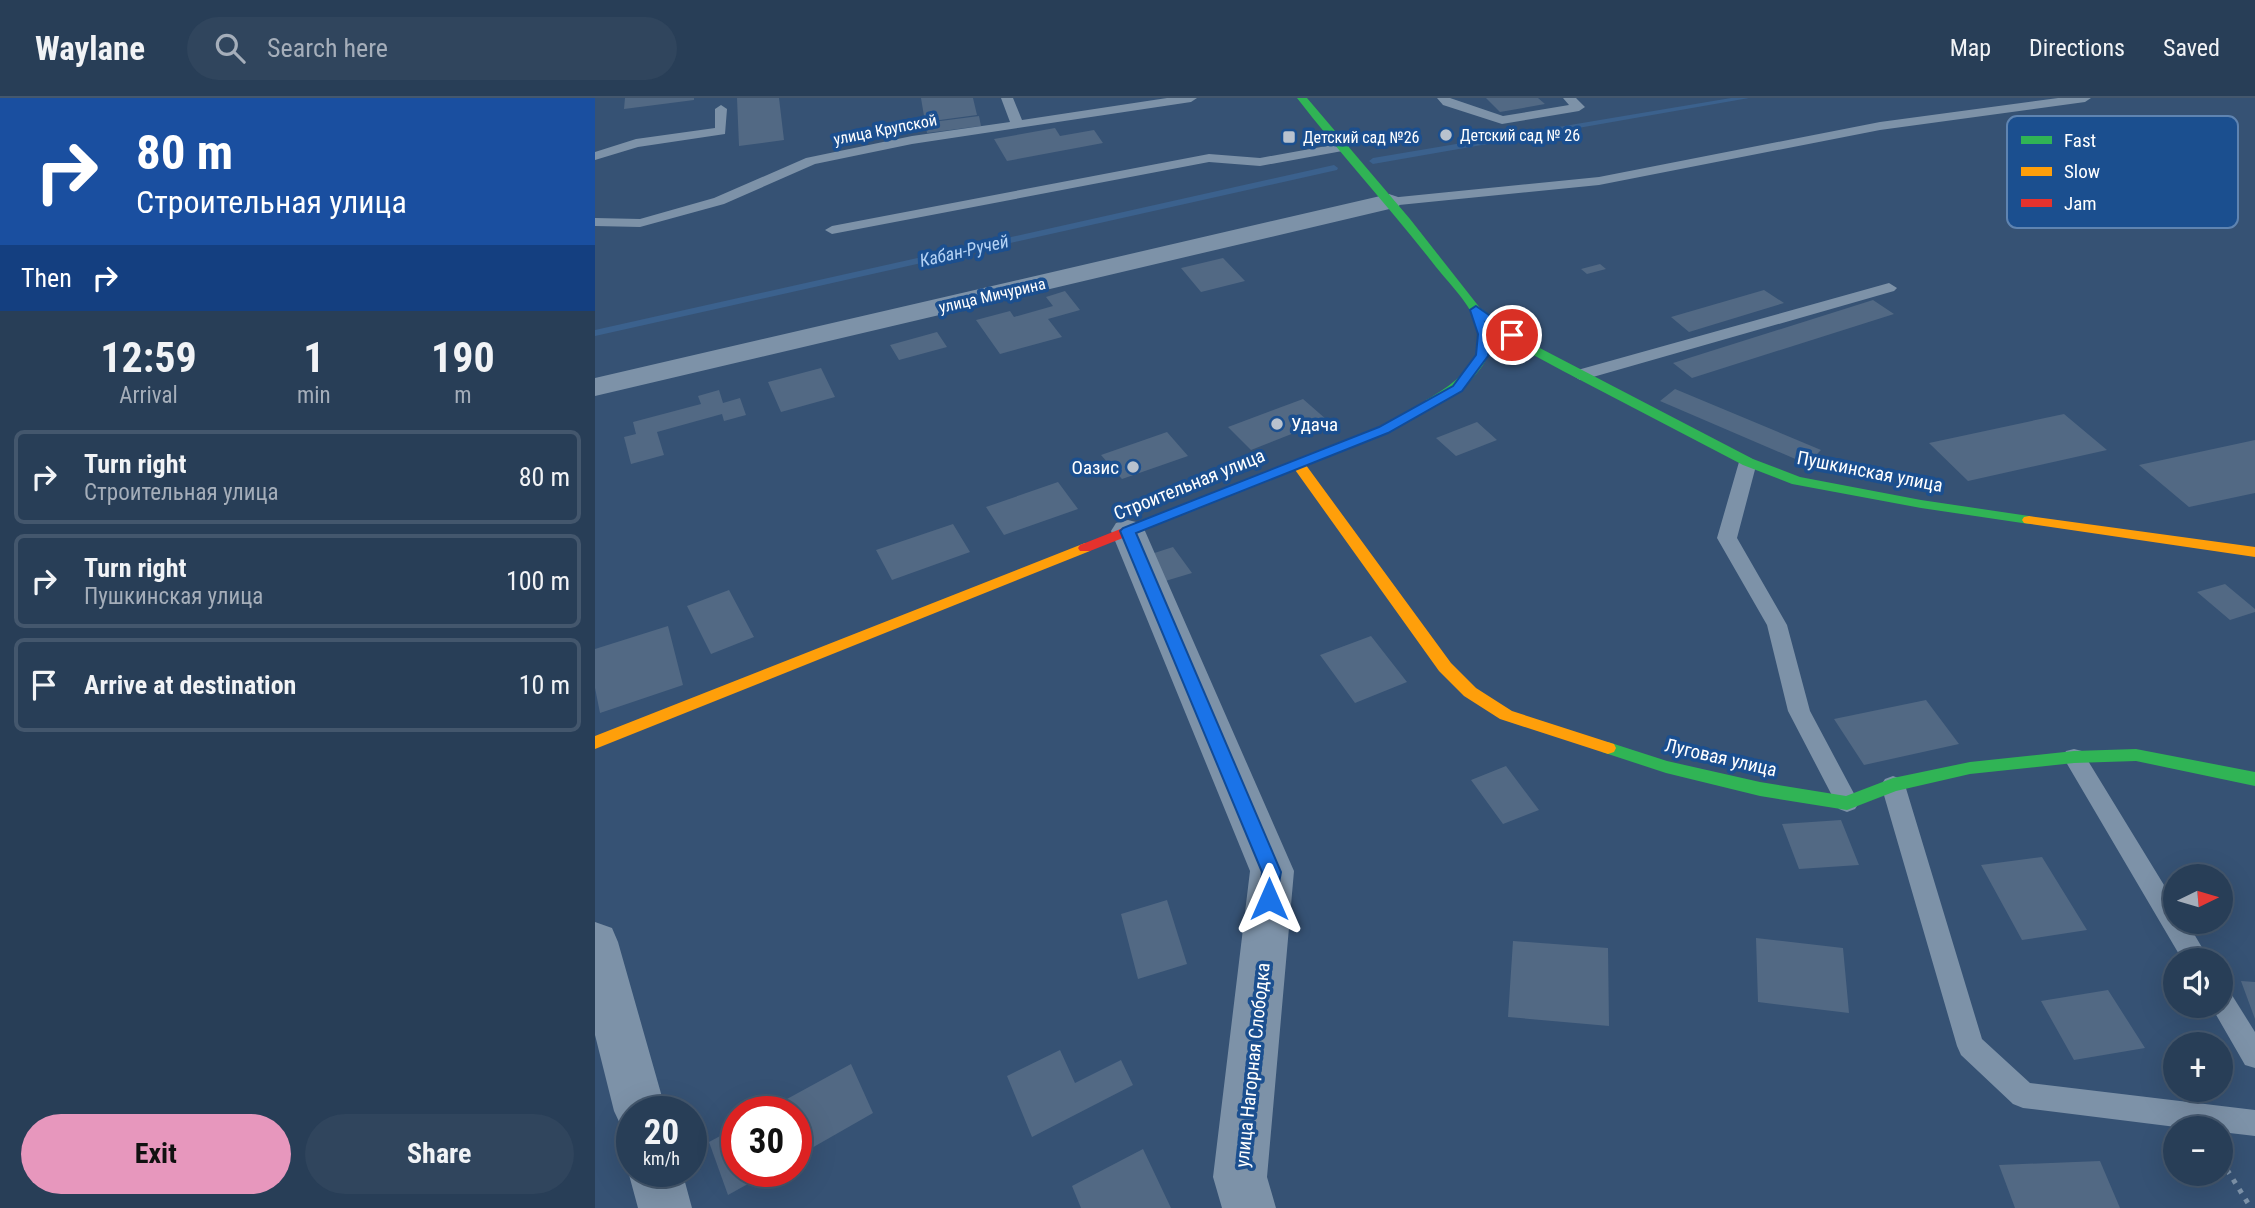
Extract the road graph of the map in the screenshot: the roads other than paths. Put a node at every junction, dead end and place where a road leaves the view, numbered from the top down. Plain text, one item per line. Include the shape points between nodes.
1 (1007, 98) edge
2 (1191, 98) edge
3 (1302, 98) edge
4 (1443, 98) edge
5 (1569, 98) edge
6 (2085, 98) edge
7 (721, 109) dead end
8 (1017, 124) junction
9 (1343, 147) junction
10 (595, 156) edge
11 (1389, 202) junction
12 (595, 222) edge
13 (832, 230) dead end
14 (1889, 288) dead end
15 (1476, 310) junction
16 (1580, 375) junction
17 (595, 387) edge
18 (1748, 462) junction
19 (1298, 464) junction
20 (1128, 531) junction
21 (2255, 552) edge
22 (595, 743) edge
23 (2074, 757) junction
24 (2255, 779) edge
25 (1893, 785) junction
26 (1847, 803) junction
27 (595, 942) edge
28 (2189, 948) edge
29 (2232, 1018) edge
30 (2255, 1056) edge
31 (636, 1096) edge
32 (2255, 1123) edge
33 (659, 1187) edge
34 (665, 1208) edge
35 (1249, 1208) edge

1 - 8 lane
2 - 8 lane, улица Крупской
3 - 9 street, Строительная улица
4 - 5 lane via 1502,120 1579,107
6 - 11 lane via 1880,126 1599,181
7 - 10 lane via 721,131 636,143
8 - 12 lane, улица Крупской via 811,161 719,201 639,223
9 - 11 street, Строительная улица
9 - 13 lane via 1260,162 1209,158
11 - 15 street, Строительная улица
11 - 17 street, улица Мичурина
14 - 16 lane
15 - 16 street, Пушкинская улица via 1530,348
15 - 19 street, Строительная улица via 1485,334 1482,356 1457,388 1383,430
16 - 18 street, Пушкинская улица
18 - 21 street, Пушкинская улица via 1797,481 1853,492
18 - 26 lane via 1727,538 1777,625 1799,711
19 - 20 street, Строительная улица
19 - 26 street, Луговая улица via 1445,667 1470,692 1506,715 1666,767
20 - 22 street, Строительная улица
20 - 35 street, улица Нагорная Слободка via 1272,872 1240,1177
23 - 24 street via 2136,755
23 - 25 street via 1970,768
23 - 28 lane
25 - 26 street
25 - 32 lane via 1971,1046 2023,1095
27 - 31 street
29 - 30 lane
33 - 34 street

